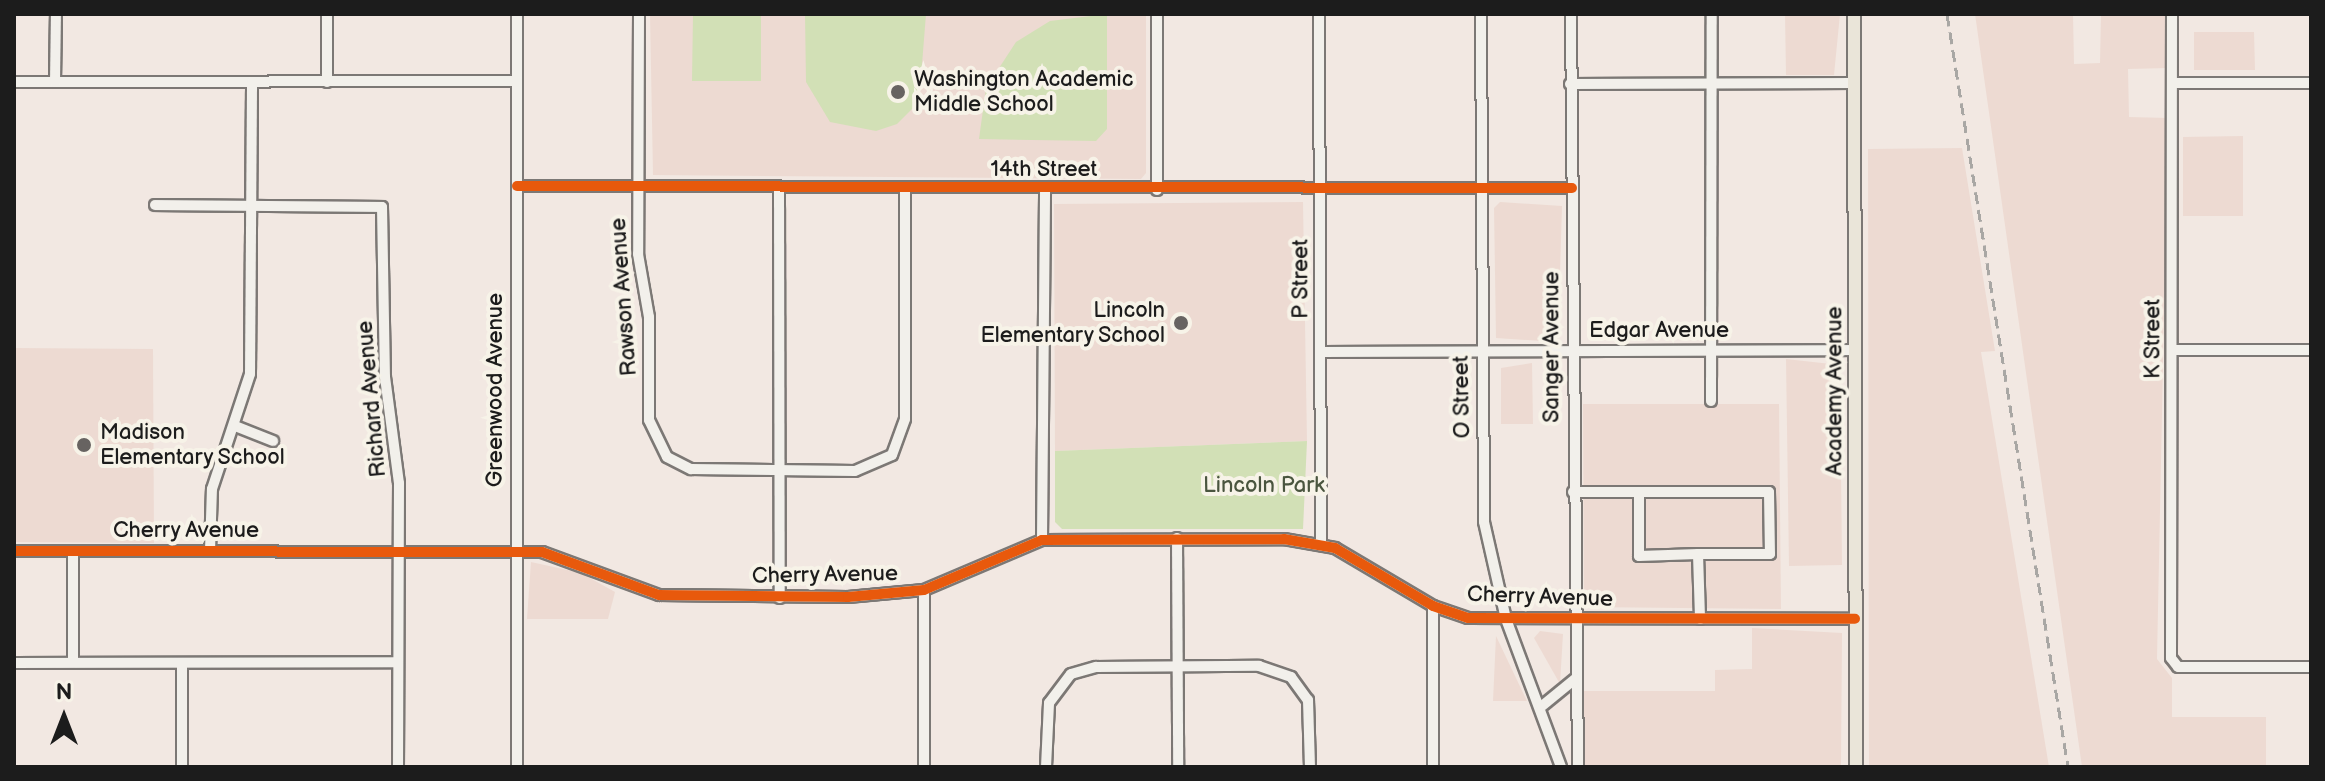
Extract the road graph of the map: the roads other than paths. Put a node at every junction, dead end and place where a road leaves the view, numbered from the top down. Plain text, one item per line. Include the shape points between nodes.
1 (56, 14) edge
2 (327, 14) edge
3 (517, 14) edge
4 (639, 14) edge
5 (1157, 14) edge
6 (1319, 14) edge
7 (1481, 14) edge
8 (1571, 14) edge
9 (1712, 14) edge
10 (1854, 14) edge
11 (2172, 14) edge
12 (517, 81) junction
13 (14, 82) edge
14 (55, 82) junction
15 (252, 82) junction
16 (327, 82) junction
17 (1712, 83) junction
18 (1854, 83) junction
19 (2172, 83) junction
20 (2311, 83) edge
21 (1570, 84) junction
22 (517, 186) junction
23 (638, 187) junction
24 (779, 188) junction
25 (1482, 188) junction
26 (1572, 188) junction
27 (905, 189) junction
28 (1321, 189) junction
29 (1045, 190) junction
30 (1157, 190) junction
31 (155, 205) dead end
32 (251, 205) junction
33 (1854, 350) junction
34 (2173, 350) junction
35 (2311, 350) edge
36 (1573, 351) junction
37 (1712, 351) junction
38 (1321, 352) junction
39 (1481, 352) junction
40 (1711, 401) dead end
41 (235, 426) junction
42 (273, 441) dead end
43 (780, 470) junction
44 (1573, 492) junction
45 (1639, 492) junction
46 (1177, 538) junction
47 (1042, 540) junction
48 (1321, 543) junction
49 (14, 551) edge
50 (73, 551) junction
51 (210, 551) junction
52 (399, 551) junction
53 (516, 552) junction
54 (1698, 554) junction
55 (924, 590) junction
56 (780, 598) junction
57 (1433, 606) junction
58 (1506, 619) junction
59 (1575, 619) junction
60 (1700, 619) junction
61 (1855, 619) junction
62 (73, 662) junction
63 (398, 662) junction
64 (14, 663) edge
65 (182, 663) junction
66 (1178, 666) junction
67 (2311, 667) edge
68 (1575, 679) junction
69 (1542, 706) junction
70 (182, 767) edge
71 (398, 767) edge
72 (517, 767) edge
73 (924, 767) edge
74 (1046, 767) edge
75 (1178, 767) edge
76 (1310, 767) edge
77 (1433, 767) edge
78 (1561, 767) edge
79 (1578, 767) edge
80 (1856, 767) edge

1 - 14 street
2 - 16 street
3 - 12 street, Greenwood Avenue
4 - 23 street, Rawson Avenue
5 - 30 street
6 - 28 street, P Street
7 - 25 street, O Street
8 - 21 street, Sanger Avenue
9 - 17 street
10 - 18 main road, Academy Avenue
11 - 19 street, K Street
12 - 16 street
12 - 22 street, Greenwood Avenue
13 - 14 street
14 - 15 street
15 - 16 street
15 - 32 street
17 - 18 street
17 - 21 street
17 - 37 street
18 - 33 main road, Academy Avenue
19 - 20 street
19 - 34 street, K Street
21 - 26 street, Sanger Avenue
22 - 23 street, 14th Street
22 - 53 street, Greenwood Avenue
23 - 24 street, 14th Street
23 - 43 street, Rawson Avenue via 654,440 667,457 691,469
24 - 27 street, 14th Street
24 - 43 street
25 - 26 street, 14th Street
25 - 28 street, 14th Street
25 - 39 street, O Street
26 - 36 street, Sanger Avenue
27 - 29 street, 14th Street
27 - 43 street, Rawson Avenue via 905,419 898,446 868,469
28 - 30 street, 14th Street
28 - 38 street, P Street
29 - 30 street, 14th Street
29 - 47 street
31 - 32 street, Richard Avenue
32 - 41 street via 250,374
32 - 52 street, Richard Avenue via 382,207
33 - 37 street, Edgar Avenue
33 - 61 main road, Academy Avenue
34 - 35 street
34 - 67 street, K Street via 2173,664
36 - 37 street, Edgar Avenue
36 - 39 street, Edgar Avenue
36 - 44 street, Sanger Avenue
37 - 40 street
38 - 39 street, Edgar Avenue
38 - 48 street, P Street
39 - 58 street, O Street via 1484,522
41 - 42 street
41 - 51 street via 212,489
43 - 56 street
44 - 45 street
44 - 59 street, Sanger Avenue
45 - 54 street via 1639,556
45 - 54 street via 1769,492 1770,554
46 - 47 street, Cherry Avenue
46 - 48 street, Cherry Avenue
46 - 66 street
47 - 55 street, Cherry Avenue
48 - 57 street, Cherry Avenue
49 - 50 street, Cherry Avenue
50 - 51 street, Cherry Avenue
50 - 62 street
51 - 52 street, Cherry Avenue
52 - 53 street, Cherry Avenue
52 - 63 street, Richard Avenue
53 - 56 street, Cherry Avenue via 568,557 659,595
53 - 72 street, Greenwood Avenue
54 - 60 street
55 - 56 street, Cherry Avenue
55 - 73 street
57 - 58 street, Cherry Avenue
57 - 77 street
58 - 59 street, Cherry Avenue
58 - 69 street, O Street
59 - 60 street, Cherry Avenue
59 - 68 street, Sanger Avenue
60 - 61 street, Cherry Avenue
61 - 80 main road, Academy Avenue
62 - 64 street
62 - 65 street
63 - 65 street
63 - 71 street, Richard Avenue
65 - 70 street
66 - 74 street via 1096,667 1061,681 1046,718
66 - 75 street
66 - 76 street via 1259,666 1291,677 1308,700
68 - 69 street
68 - 79 street, Sanger Avenue
69 - 78 street, O Street

